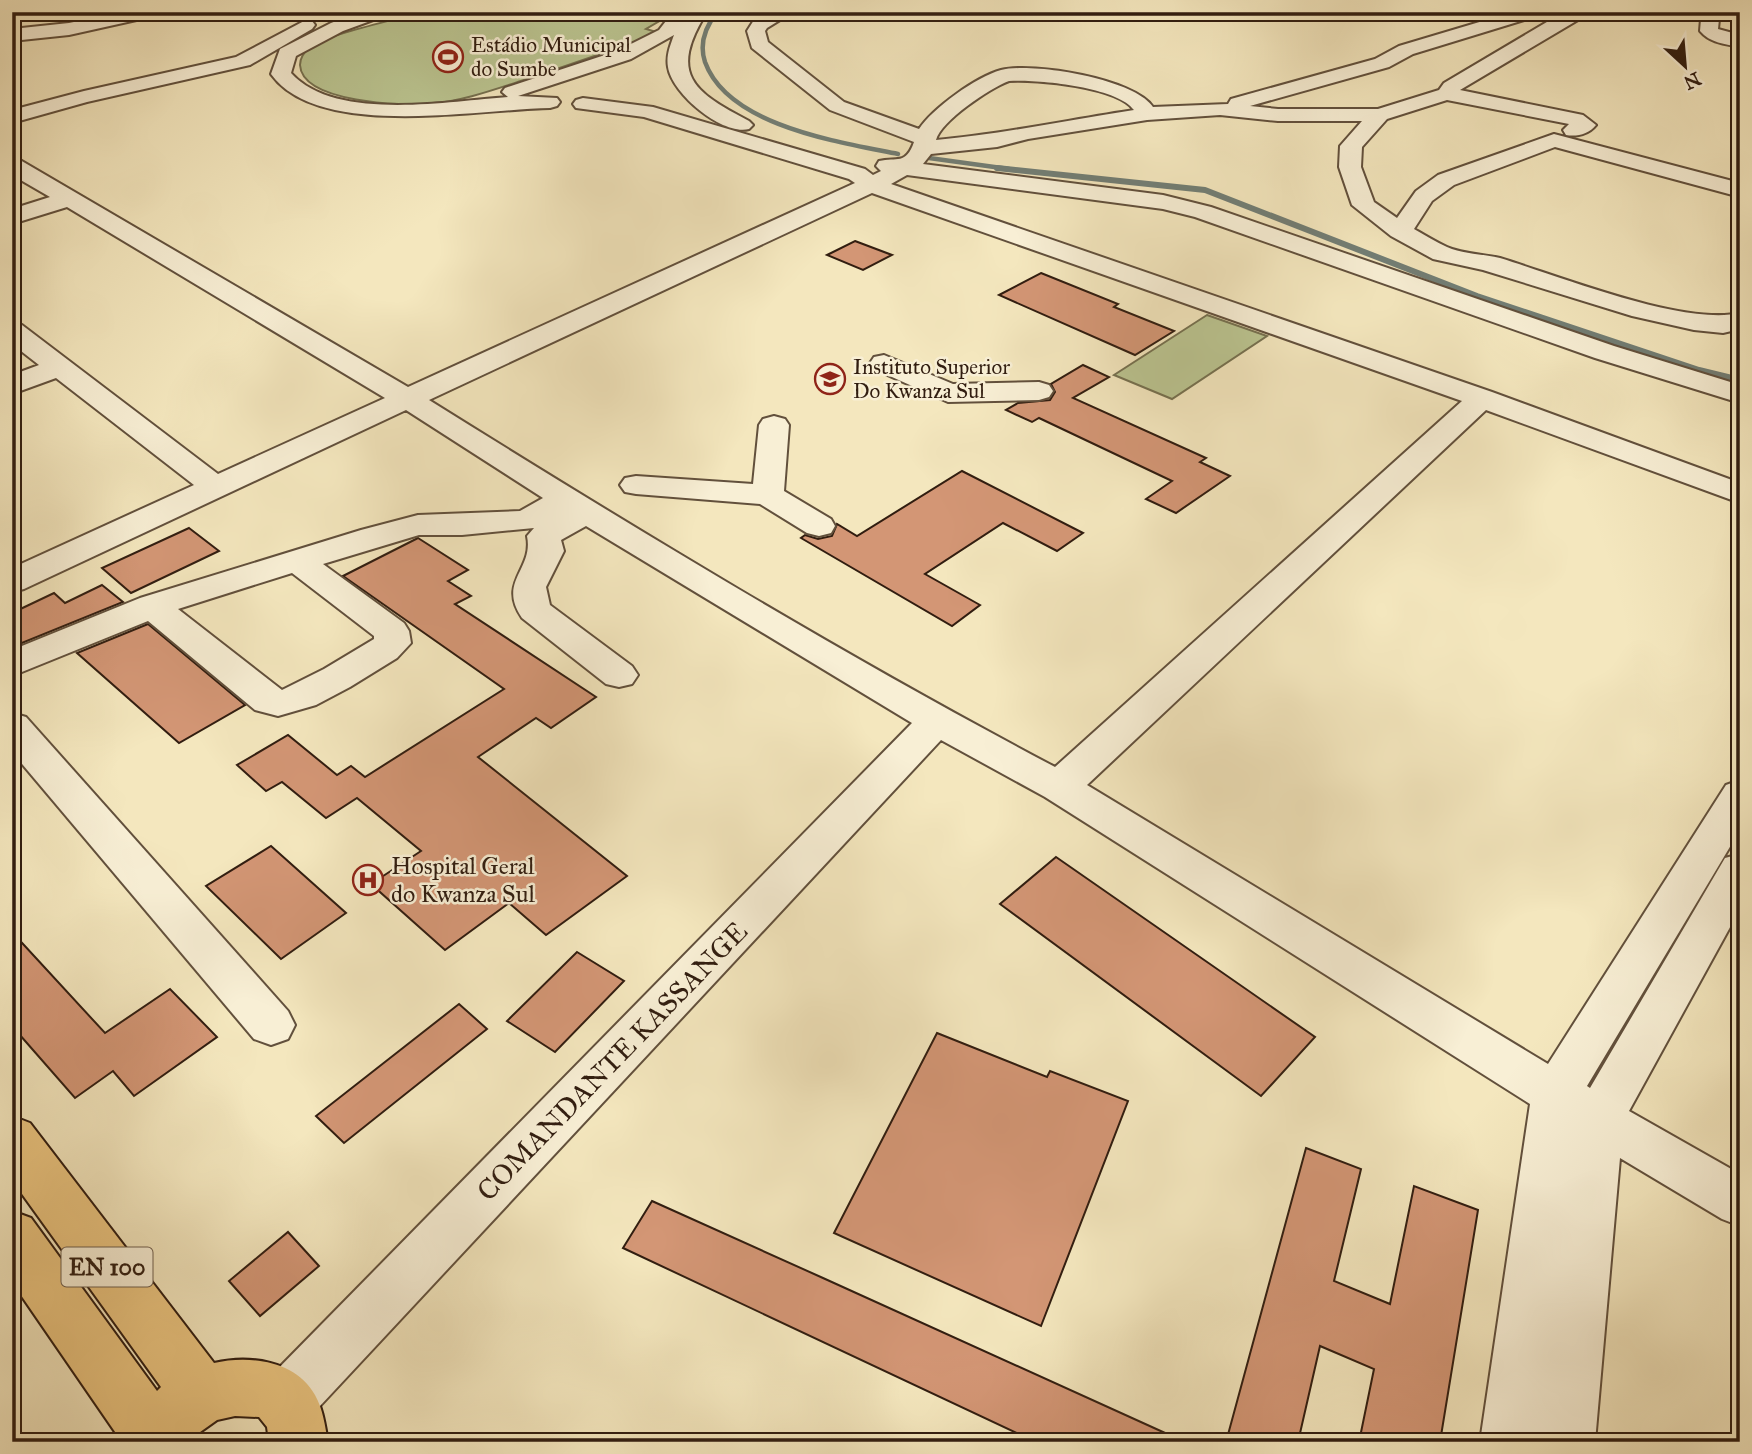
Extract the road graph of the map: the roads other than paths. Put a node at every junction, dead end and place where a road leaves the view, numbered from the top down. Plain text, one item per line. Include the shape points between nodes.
1 (150, 12) edge
2 (682, 12) edge
3 (698, 12) edge
4 (785, 12) edge
5 (385, 13) edge
6 (1579, 13) edge
7 (337, 19) edge
8 (1710, 19) dead end
9 (12, 35) edge
10 (1740, 41) edge
11 (1381, 63) junction
12 (1405, 71) dead end
13 (558, 78) junction
14 (1428, 79) dead end
15 (1449, 91) junction
16 (551, 102) junction
17 (473, 104) junction
18 (583, 104) junction
19 (1408, 108) junction
20 (1220, 109) junction
21 (646, 111) junction
22 (1147, 114) junction
23 (1278, 114) junction
24 (1380, 116) junction
25 (12, 117) edge
26 (1448, 118) dead end
27 (1513, 136) dead end
28 (1547, 141) junction
29 (924, 143) junction
30 (1351, 146) junction
31 (12, 165) edge
32 (881, 175) junction
33 (1740, 190) edge
34 (68, 199) junction
35 (12, 217) edge
36 (1400, 231) junction
37 (1299, 236) junction
38 (1460, 257) junction
39 (1740, 321) edge
40 (12, 331) edge
41 (884, 363) dead end
42 (61, 366) junction
43 (12, 385) edge
44 (1038, 391) dead end
45 (1740, 394) edge
46 (406, 398) junction
47 (1482, 398) junction
48 (774, 425) dead end
49 (1740, 479) edge
50 (636, 485) dead end
51 (216, 487) junction
52 (1740, 494) edge
53 (768, 495) junction
54 (575, 506) junction
55 (819, 526) dead end
56 (296, 560) junction
57 (12, 581) edge
58 (152, 606) junction
59 (12, 664) edge
60 (620, 675) dead end
61 (937, 721) junction
62 (12, 726) edge
63 (1059, 788) junction
64 (1740, 796) edge
65 (1740, 870) edge
66 (271, 1025) dead end
67 (1578, 1106) junction
68 (12, 1139) edge
69 (1740, 1202) edge
70 (12, 1236) edge
71 (202, 1395) junction
72 (293, 1422) edge
73 (152, 1439) edge
74 (1509, 1442) edge
75 (1565, 1442) edge

1 - 9 street
2 - 13 street via 666,34 624,55
3 - 32 street via 683,32 674,58 682,83 711,110 761,134
4 - 29 street via 760,24 755,31 759,44 837,106
5 - 7 street
6 - 11 street via 1523,15 1406,50
6 - 15 street
7 - 17 street via 286,53 281,74 295,88 326,102 365,108
7 - 25 street via 305,25 243,61
8 - 10 street via 1709,31
11 - 12 street
11 - 20 street
13 - 16 street via 539,89 538,94
13 - 17 street
14 - 15 street
15 - 19 street
15 - 28 street via 1585,125
16 - 17 street
16 - 18 street
18 - 21 street
18 - 21 street via 606,100 622,90
19 - 24 street
19 - 26 street
20 - 22 street
20 - 23 street
21 - 32 street
22 - 29 street via 997,141
22 - 29 street via 1141,102 1122,94 1046,75 1006,75 934,124
23 - 24 street
23 - 30 street
24 - 30 street
27 - 28 street
28 - 33 street
28 - 36 street via 1446,180 1424,196
29 - 32 street
30 - 36 street via 1350,167 1364,205
31 - 34 street
32 - 37 street via 1163,202
32 - 46 street
32 - 47 street
32 - 49 street
34 - 35 street
34 - 46 street
36 - 38 street via 1442,254
37 - 38 street via 1328,230 1417,266 1437,267
37 - 45 street via 1475,309
38 - 39 street via 1641,310 1694,322 1723,325
40 - 42 street
41 - 44 street via 948,393
42 - 43 street
42 - 51 street
46 - 51 street
46 - 54 street
47 - 52 street
47 - 63 street
48 - 53 street
50 - 53 street
51 - 57 street
53 - 55 street
54 - 56 street via 527,520 418,525
54 - 60 street via 544,536 547,551 529,587 534,610
54 - 61 street
56 - 58 street
56 - 58 street via 391,631 393,643 296,699 268,701
58 - 59 street
61 - 63 street
61 - 72 street, COMANDANTE KASSANGE
62 - 66 street
63 - 67 street
64 - 67 street
65 - 67 street
67 - 69 street
67 - 74 street
67 - 75 street
68 - 71 main road, EN 100
70 - 73 main road, EN 100
71 - 72 main road, EN 100 via 232,1385 260,1387
71 - 73 main road, EN 100 via 176,1413

